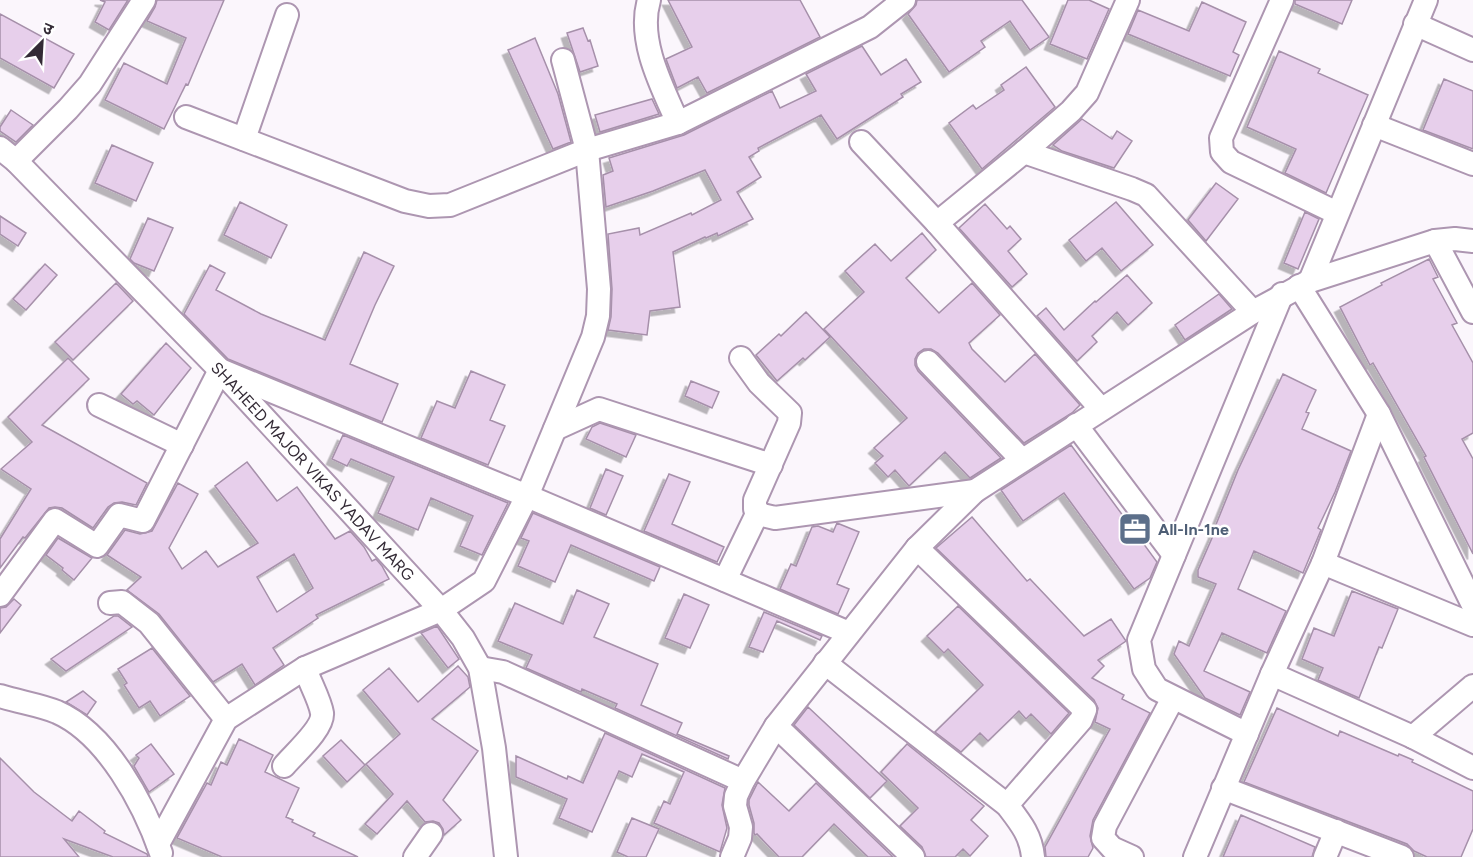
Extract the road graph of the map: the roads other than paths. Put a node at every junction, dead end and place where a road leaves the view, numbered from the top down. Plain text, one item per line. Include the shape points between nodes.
1 (144, 0) edge
2 (649, 0) edge
3 (904, 0) edge
4 (1127, 0) edge
5 (1282, 0) edge
6 (1426, 0) edge
7 (287, 15) dead end
8 (1415, 24) junction
9 (1473, 50) edge
10 (563, 60) dead end
11 (186, 117) dead end
12 (678, 123) junction
13 (1374, 125) junction
14 (244, 139) junction
15 (861, 142) dead end
16 (587, 150) junction
17 (1024, 152) junction
18 (8, 154) edge
19 (1473, 164) edge
20 (1337, 213) junction
21 (937, 223) junction
22 (1435, 241) junction
23 (1473, 241) edge
24 (1297, 287) junction
25 (1253, 312) junction
26 (1473, 312) edge
27 (741, 358) dead end
28 (928, 362) dead end
29 (220, 370) junction
30 (99, 405) dead end
31 (1101, 410) junction
32 (1379, 414) junction
33 (1076, 425) junction
34 (555, 429) junction
35 (182, 445) junction
36 (1022, 460) junction
37 (771, 465) junction
38 (975, 491) junction
39 (527, 496) junction
40 (758, 512) junction
41 (917, 548) junction
42 (1174, 555) junction
43 (1323, 563) junction
44 (725, 580) junction
45 (0, 595) edge
46 (110, 603) dead end
47 (1473, 605) edge
48 (441, 610) junction
49 (1473, 625) edge
50 (849, 633) junction
51 (825, 663) junction
52 (305, 668) junction
53 (480, 668) junction
54 (1272, 674) junction
55 (1473, 686) edge
56 (0, 696) edge
57 (1173, 698) junction
58 (226, 719) junction
59 (776, 726) junction
60 (1247, 734) junction
61 (1413, 737) junction
62 (284, 766) dead end
63 (1473, 768) edge
64 (742, 781) junction
65 (1223, 788) junction
66 (1007, 806) junction
67 (1336, 831) junction
68 (431, 834) dead end
69 (161, 851) edge
70 (415, 857) edge
71 (506, 857) edge
72 (732, 857) edge
73 (913, 857) edge
74 (1033, 857) edge
75 (1132, 857) edge
76 (1195, 857) edge
77 (1325, 857) edge
78 (1402, 857) edge

1 - 18 street via 90,84 68,109
2 - 12 street via 645,13 652,64
3 - 12 street via 870,27
4 - 17 street via 1087,93
5 - 20 street via 1221,138 1222,152 1231,162
6 - 8 street
7 - 14 street
8 - 9 street
8 - 13 street
10 - 16 street
11 - 14 street
12 - 16 street
13 - 19 street
13 - 20 street
14 - 16 street via 405,201 429,206 450,206
15 - 21 street
16 - 34 street via 598,316
17 - 21 street
17 - 25 street via 1146,195
18 - 29 street, SHAHEED MAJOR VIKAS YADAV MARG
20 - 24 street
21 - 31 street
22 - 23 street
22 - 24 street
22 - 26 street
24 - 25 street
24 - 32 street
24 - 42 street
25 - 31 street
27 - 37 street via 759,383 790,413
28 - 36 street
29 - 35 street
29 - 39 street
29 - 48 street, SHAHEED MAJOR VIKAS YADAV MARG
30 - 35 street
31 - 33 street
32 - 43 street
32 - 47 street
33 - 36 street
33 - 42 street
34 - 37 street via 599,409
34 - 39 street
35 - 45 street via 143,521 119,515 97,546 55,520
36 - 38 street
37 - 40 street via 755,500
38 - 40 street via 775,518
38 - 41 street
39 - 44 street
39 - 48 street via 484,582
40 - 44 street
41 - 50 street
41 - 66 street via 1085,710 1081,720
42 - 57 street via 1139,640 1144,669 1157,689
43 - 49 street
43 - 54 street
44 - 50 street
46 - 58 street via 122,602 149,623
48 - 52 street
48 - 53 street, SHAHEED MAJOR VIKAS YADAV MARG
50 - 51 street
51 - 59 street
51 - 66 street
52 - 58 street
52 - 62 street via 322,713 321,722
53 - 64 street via 503,672
53 - 71 street, SHAHEED MAJOR VIKAS YADAV MARG
54 - 60 street
54 - 61 street
55 - 61 street
56 - 69 street via 58,713 84,729 105,750 132,789
57 - 60 street
57 - 75 street via 1105,826 1104,838 1112,848
58 - 69 street
59 - 64 street
59 - 73 street
60 - 65 street
61 - 63 street
64 - 72 street via 735,806 740,838
65 - 67 street
65 - 76 street
66 - 74 street via 1027,831
67 - 77 street
67 - 78 street
68 - 70 street

